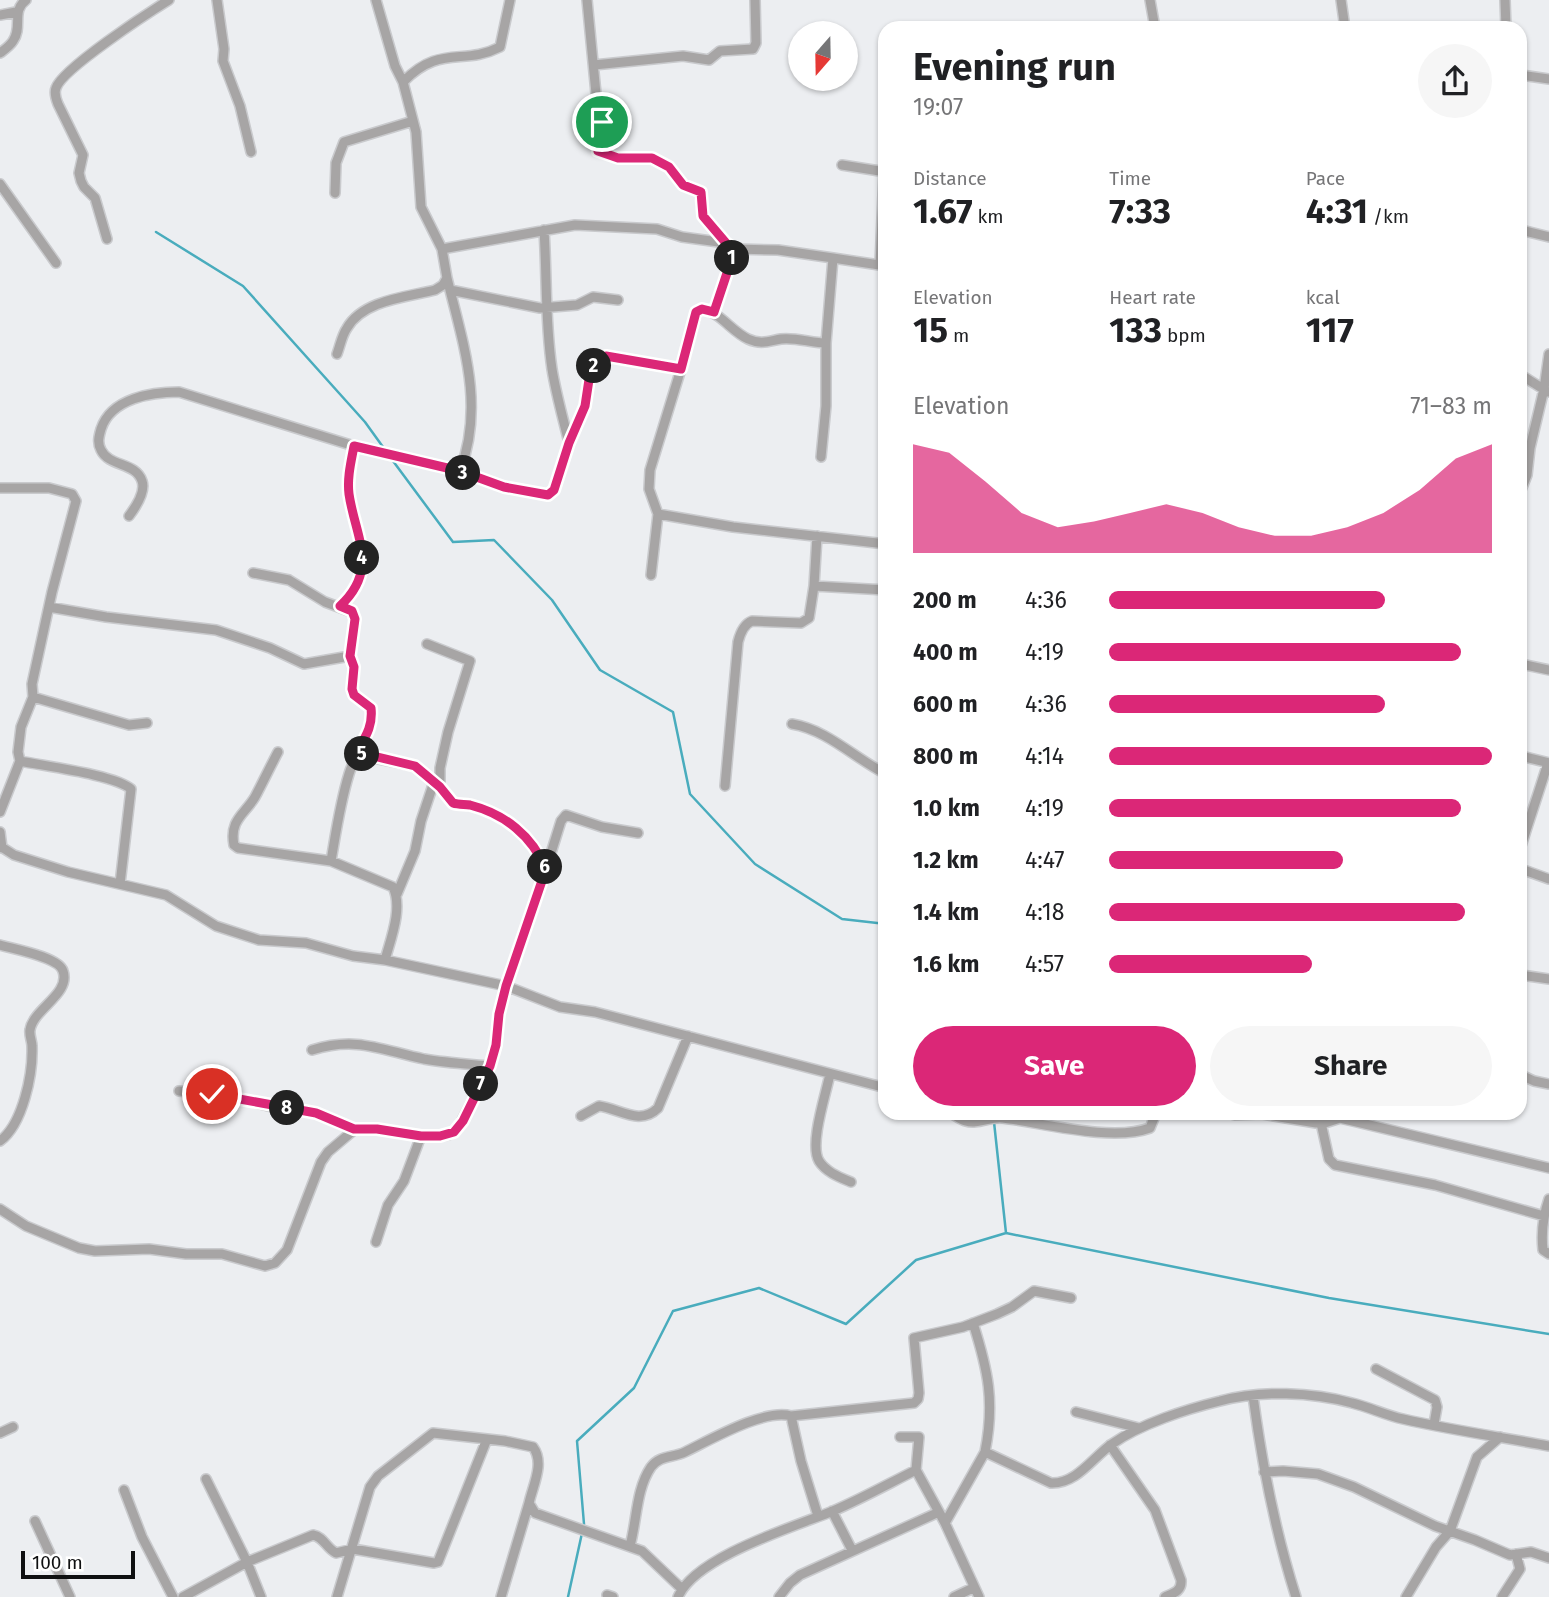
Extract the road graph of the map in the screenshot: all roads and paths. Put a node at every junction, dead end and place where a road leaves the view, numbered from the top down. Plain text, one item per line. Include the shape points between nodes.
1 (26, 0) edge
2 (169, 0) edge
3 (217, 0) edge
4 (376, 0) edge
5 (510, 0) edge
6 (587, 0) edge
7 (755, 0) edge
8 (1150, 0) edge
9 (1341, 0) edge
10 (1505, 0) edge
11 (16, 12) junction
12 (0, 15) edge
13 (1153, 21) edge
14 (1344, 21) edge
15 (1506, 21) edge
16 (0, 53) edge
17 (594, 65) junction
18 (1527, 76) edge
19 (1549, 79) edge
20 (403, 82) junction
21 (413, 121) junction
22 (251, 152) dead end
23 (842, 165) dead end
24 (878, 171) edge
25 (0, 184) edge
26 (335, 193) dead end
27 (544, 230) junction
28 (1527, 232) edge
29 (1549, 237) edge
30 (107, 239) dead end
31 (726, 243) junction
32 (442, 249) junction
33 (735, 249) junction
34 (833, 258) junction
35 (56, 263) dead end
36 (878, 264) edge
37 (447, 278) junction
38 (450, 290) junction
39 (618, 300) dead end
40 (547, 308) junction
41 (714, 312) junction
42 (827, 343) junction
43 (337, 354) dead end
44 (1549, 354) edge
45 (681, 369) junction
46 (1527, 379) edge
47 (1546, 391) edge
48 (569, 443) junction
49 (354, 446) junction
50 (821, 457) dead end
51 (460, 471) junction
52 (1527, 475) edge
53 (0, 488) edge
54 (658, 513) junction
55 (129, 516) dead end
56 (817, 536) junction
57 (878, 543) edge
58 (253, 573) dead end
59 (651, 575) dead end
60 (814, 586) junction
61 (878, 590) edge
62 (340, 606) junction
63 (49, 607) junction
64 (427, 644) dead end
65 (350, 656) junction
66 (1527, 665) edge
67 (1549, 670) edge
68 (33, 697) junction
69 (147, 723) dead end
70 (792, 724) dead end
71 (278, 752) dead end
72 (357, 752) junction
73 (1527, 758) edge
74 (20, 761) junction
75 (1548, 763) edge
76 (878, 770) edge
77 (437, 784) junction
78 (724, 786) dead end
79 (0, 812) edge
80 (1527, 828) edge
81 (0, 832) edge
82 (638, 833) dead end
83 (1, 847) edge
84 (331, 862) junction
85 (546, 869) junction
86 (1527, 871) edge
87 (1549, 879) edge
88 (120, 884) junction
89 (397, 894) junction
90 (0, 945) edge
91 (386, 960) junction
92 (1527, 976) edge
93 (1549, 979) edge
94 (506, 986) junction
95 (688, 1036) junction
96 (312, 1050) dead end
97 (490, 1066) junction
98 (830, 1074) junction
99 (1527, 1078) edge
100 (1549, 1084) edge
101 (878, 1086) edge
102 (179, 1091) dead end
103 (581, 1116) dead end
104 (963, 1120) edge
105 (980, 1120) edge
106 (1018, 1120) edge
107 (1153, 1120) edge
108 (1301, 1120) edge
109 (1328, 1120) edge
110 (1361, 1120) edge
111 (1321, 1123) junction
112 (354, 1129) junction
113 (421, 1136) junction
114 (0, 1141) edge
115 (1549, 1168) edge
116 (851, 1182) dead end
117 (1549, 1199) edge
118 (0, 1209) edge
119 (1544, 1216) junction
120 (376, 1242) dead end
121 (1549, 1254) edge
122 (1071, 1297) dead end
123 (973, 1323) junction
124 (1376, 1369) dead end
125 (1253, 1396) junction
126 (1076, 1412) dead end
127 (792, 1416) junction
128 (1434, 1424) junction
129 (13, 1427) dead end
130 (1139, 1428) junction
131 (0, 1433) edge
132 (900, 1437) dead end
133 (1500, 1437) junction
134 (487, 1439) junction
135 (1110, 1445) junction
136 (1549, 1446) edge
137 (985, 1452) junction
138 (916, 1470) junction
139 (1264, 1472) junction
140 (206, 1479) dead end
141 (124, 1490) dead end
142 (529, 1503) junction
143 (832, 1511) junction
144 (939, 1512) junction
145 (818, 1516) junction
146 (35, 1521) dead end
147 (945, 1523) junction
148 (1450, 1531) junction
149 (630, 1546) junction
150 (353, 1549) junction
151 (852, 1550) junction
152 (1516, 1554) junction
153 (1549, 1558) edge
154 (247, 1562) junction
155 (680, 1593) edge
156 (976, 1593) edge
157 (70, 1597) edge
158 (173, 1597) edge
159 (183, 1597) edge
160 (261, 1597) edge
161 (337, 1597) edge
162 (501, 1597) edge
163 (779, 1597) edge
164 (954, 1597) edge
165 (1165, 1597) edge
166 (1296, 1597) edge
167 (1406, 1597) edge
168 (1502, 1597) edge

1 - 11 street
2 - 30 street via 75,66 56,86 58,104 83,155 81,181 95,198
3 - 22 street via 223,61
4 - 20 street
5 - 20 street via 500,47 434,59
6 - 17 street
7 - 17 street via 756,43 752,49 723,50 709,60 683,56
8 - 13 street
9 - 14 street
10 - 15 street
11 - 12 street
11 - 16 street via 17,33
17 - 31 street via 603,126 598,151 618,158 647,156 669,167 683,185 701,192 703,216
18 - 19 street
20 - 21 street
21 - 26 street via 344,142 336,163
21 - 32 street via 421,207
23 - 24 street
25 - 35 street
27 - 31 street via 575,225 657,229
27 - 32 street
27 - 40 street
28 - 29 street
31 - 33 street
32 - 37 street
33 - 34 street
33 - 41 street
34 - 36 street
34 - 42 street
37 - 38 street
37 - 43 street via 435,290 362,312 347,327
38 - 40 street
38 - 51 street via 473,410
39 - 40 street via 593,297 577,305
40 - 48 street via 552,370
41 - 42 street via 752,341
41 - 45 street via 696,312
42 - 50 street
44 - 47 street
45 - 48 street via 599,358
45 - 54 street via 650,470 649,489
46 - 47 street
47 - 52 street
48 - 51 street via 554,490 548,495 504,487
49 - 51 street
49 - 55 street via 179,392 156,392 112,413 98,440 109,459 130,467 142,478 140,496
49 - 62 street via 349,492 361,535 362,564 350,596
53 - 63 street via 49,488 74,496
54 - 56 street
54 - 59 street
56 - 57 street
56 - 60 street
58 - 62 street via 289,580
60 - 61 street
60 - 78 street via 805,622 752,621 740,634
62 - 65 street via 352,611 355,619
63 - 65 street via 216,630 304,664
63 - 68 street
64 - 77 street via 470,661
65 - 72 street via 353,692 369,705 372,715 370,730
66 - 67 street
68 - 69 street via 129,725
68 - 74 street via 19,741
70 - 76 street via 822,733
71 - 84 street via 253,800 236,821 234,845
72 - 77 street via 408,763
72 - 84 street via 341,803
73 - 75 street
74 - 79 street
74 - 88 street via 108,779 131,789
75 - 80 street
77 - 85 street via 453,803 512,823
77 - 89 street
81 - 83 street
82 - 85 street via 566,816
83 - 88 street via 14,855
84 - 89 street via 381,880
85 - 94 street
86 - 87 street
88 - 91 street via 166,895 216,926 259,940 306,943
89 - 91 street
90 - 114 street via 60,964 64,973 61,986 32,1026 22,1109
91 - 94 street
92 - 93 street
94 - 95 street via 560,1007
94 - 97 street
95 - 98 street
95 - 103 street via 658,1108 649,1116 600,1107
96 - 97 street via 359,1043 425,1059
97 - 113 street via 458,1128 448,1135
98 - 101 street
98 - 116 street via 817,1155 831,1173
99 - 100 street
102 - 112 street via 316,1113
104 - 105 street
106 - 107 street via 1121,1133 1150,1128
108 - 111 street
109 - 111 street
110 - 115 street
111 - 119 street via 1329,1159 1335,1165 1435,1185
112 - 113 street
112 - 118 street via 321,1163 288,1250 275,1264 265,1266 222,1254 79,1248 26,1226
113 - 120 street
117 - 119 street
119 - 121 street via 1544,1250
122 - 123 street via 1034,1291 1012,1307
123 - 127 street via 914,1338 919,1393 914,1402
123 - 137 street via 990,1395
124 - 128 street via 1435,1399
125 - 128 street via 1324,1397
125 - 130 street via 1223,1400
125 - 139 street
126 - 130 street
127 - 145 street
127 - 149 street via 775,1414 657,1461 641,1489
128 - 133 street
129 - 131 street
130 - 135 street
132 - 138 street via 919,1437
133 - 136 street
133 - 148 street via 1477,1457
134 - 142 street via 524,1444 537,1453 538,1471
134 - 150 street via 444,1433 425,1437 374,1480
134 - 150 street via 438,1562
135 - 137 street via 1059,1484
135 - 165 street via 1155,1510 1181,1580 1181,1588
137 - 147 street
138 - 143 street
138 - 144 street
139 - 148 street via 1303,1471 1334,1479
139 - 166 street
140 - 154 street
141 - 158 street
142 - 149 street via 535,1513
142 - 162 street
143 - 145 street
143 - 151 street
144 - 147 street
144 - 151 street
145 - 155 street via 714,1561
146 - 157 street
147 - 156 street
148 - 152 street
148 - 167 street
149 - 155 street via 650,1558
150 - 154 street via 334,1552 313,1535
150 - 161 street
151 - 163 street via 800,1575
152 - 153 street via 1531,1552
152 - 168 street via 1520,1569
154 - 159 street
154 - 160 street
156 - 164 street

